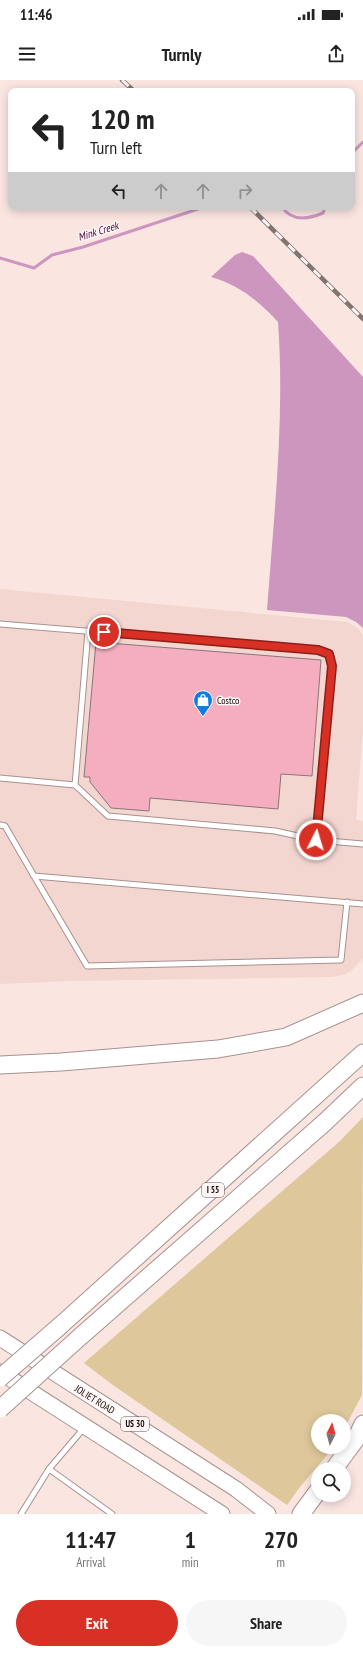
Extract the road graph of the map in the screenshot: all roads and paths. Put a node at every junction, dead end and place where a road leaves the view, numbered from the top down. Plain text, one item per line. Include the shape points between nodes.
1 (0, 624) edge
2 (88, 631) junction
3 (0, 778) edge
4 (75, 785) junction
5 (0, 825) edge
6 (316, 840) junction
7 (363, 844) edge
8 (34, 876) junction
9 (347, 902) junction
10 (363, 904) edge
11 (363, 1003) edge
12 (363, 1053) edge
13 (0, 1065) edge
14 (363, 1086) edge
15 (0, 1338) edge
16 (0, 1372) edge
17 (0, 1378) edge
18 (0, 1409) edge
19 (363, 1424) edge
20 (85, 1426) junction
21 (339, 1462) edge
22 (49, 1469) junction
23 (311, 1500) edge
24 (21, 1514) edge
25 (112, 1514) edge
26 (222, 1514) edge
27 (268, 1514) edge
28 (301, 1514) edge

1 - 2 lane
2 - 4 lane
2 - 6 lane via 318,650 329,654 332,666
3 - 4 lane
4 - 6 lane via 108,816 275,831
5 - 8 lane via 5,826
6 - 7 lane
8 - 9 lane
8 - 9 lane via 86,966 341,960
9 - 10 lane
11 - 13 highway via 286,1037 218,1049
12 - 17 highway, I 55, bridge
14 - 18 highway, I 55, bridge via 324,1124
15 - 27 main road, JOLIET ROAD / US 30 via 236,1489
16 - 20 main road
19 - 21 highway via 356,1439
20 - 22 lane
20 - 26 main road
22 - 24 lane
22 - 25 lane
23 - 28 highway

